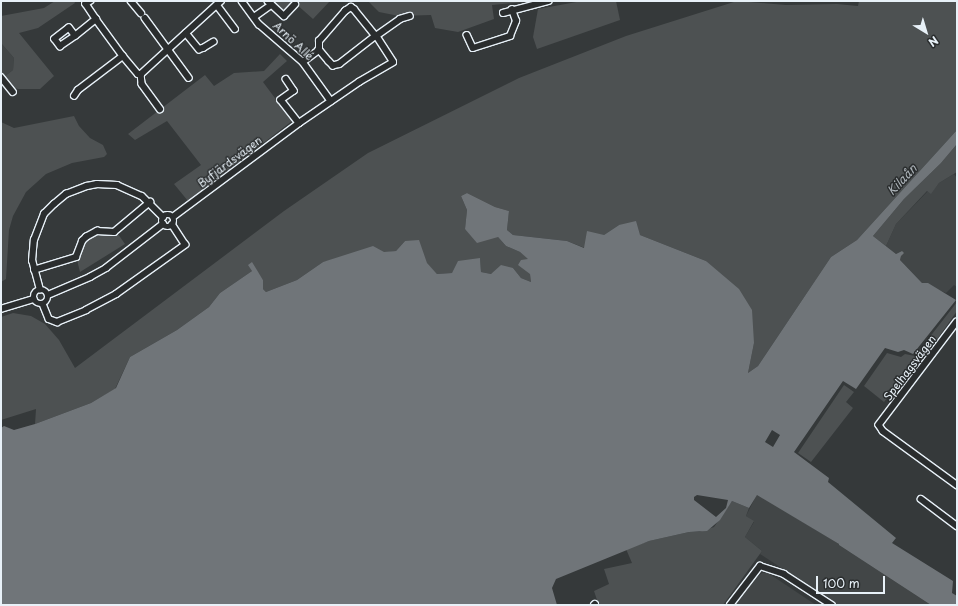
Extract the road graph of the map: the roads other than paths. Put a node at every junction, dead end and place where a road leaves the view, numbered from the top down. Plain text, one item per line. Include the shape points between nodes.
1 (131, 1) edge
2 (242, 1) edge
3 (548, 1) edge
4 (87, 2) edge
5 (219, 3) edge
6 (270, 3) edge
7 (295, 4) dead end
8 (512, 10) junction
9 (503, 13) dead end
10 (410, 16) dead end
11 (254, 17) junction
12 (96, 19) junction
13 (235, 29) dead end
14 (186, 33) junction
15 (467, 35) dead end
16 (75, 36) dead end
17 (376, 36) junction
18 (213, 42) dead end
19 (168, 50) junction
20 (319, 50) junction
21 (123, 56) junction
22 (304, 62) junction
23 (141, 74) junction
24 (1, 77) edge
25 (189, 78) dead end
26 (286, 79) dead end
27 (13, 92) dead end
28 (74, 96) dead end
29 (331, 101) junction
30 (160, 109) dead end
31 (299, 123) junction
32 (150, 202) junction
33 (163, 217) junction
34 (173, 217) junction
35 (163, 224) junction
36 (172, 226) junction
37 (34, 270) junction
38 (40, 290) junction
39 (48, 295) junction
40 (34, 299) junction
41 (43, 304) junction
42 (1, 309) edge
43 (957, 322) edge
44 (957, 486) edge
45 (921, 500) dead end
46 (957, 526) edge
47 (730, 605) edge
48 (832, 605) edge

1 - 19 street
2 - 11 street, Arnö Allé
3 - 8 street
4 - 12 street
5 - 13 street
5 - 14 street
6 - 7 street, Arnö Allé via 284,16
6 - 11 street, Arnö Allé
8 - 9 street
8 - 15 street via 516,21 510,36 473,48
10 - 17 street via 400,19
11 - 22 street, Arnö Allé
12 - 16 street
12 - 21 street
14 - 18 street via 199,49
14 - 19 street
17 - 20 street via 344,61 333,66
17 - 20 street via 351,7 319,41
17 - 29 street, Byfjärdsvägen via 393,62
19 - 23 street
19 - 25 street
20 - 22 street
21 - 23 street via 138,74
21 - 28 street via 78,90
22 - 29 street, Arnö Allé
23 - 30 street via 140,82
24 - 27 street
26 - 31 street via 294,91 282,100
29 - 31 street, Byfjärdsvägen
31 - 34 street, Byfjärdsvägen
32 - 33 street
32 - 37 street via 114,232 103,230 91,233 82,241 76,257
32 - 37 street via 127,188 108,184 88,186 66,194 50,207 40,223 32,248
33 - 34 street via 168,214
33 - 35 street
34 - 36 street
35 - 36 street via 167,227
35 - 39 street via 106,268
36 - 41 street via 185,245 116,294 57,322 49,319
37 - 38 street
38 - 39 street
38 - 40 street
39 - 41 street via 47,301
40 - 41 street via 37,303
40 - 42 street
43 - 44 street, Spelhagsvägen via 879,426
45 - 46 street
47 - 48 street via 760,566 784,574

